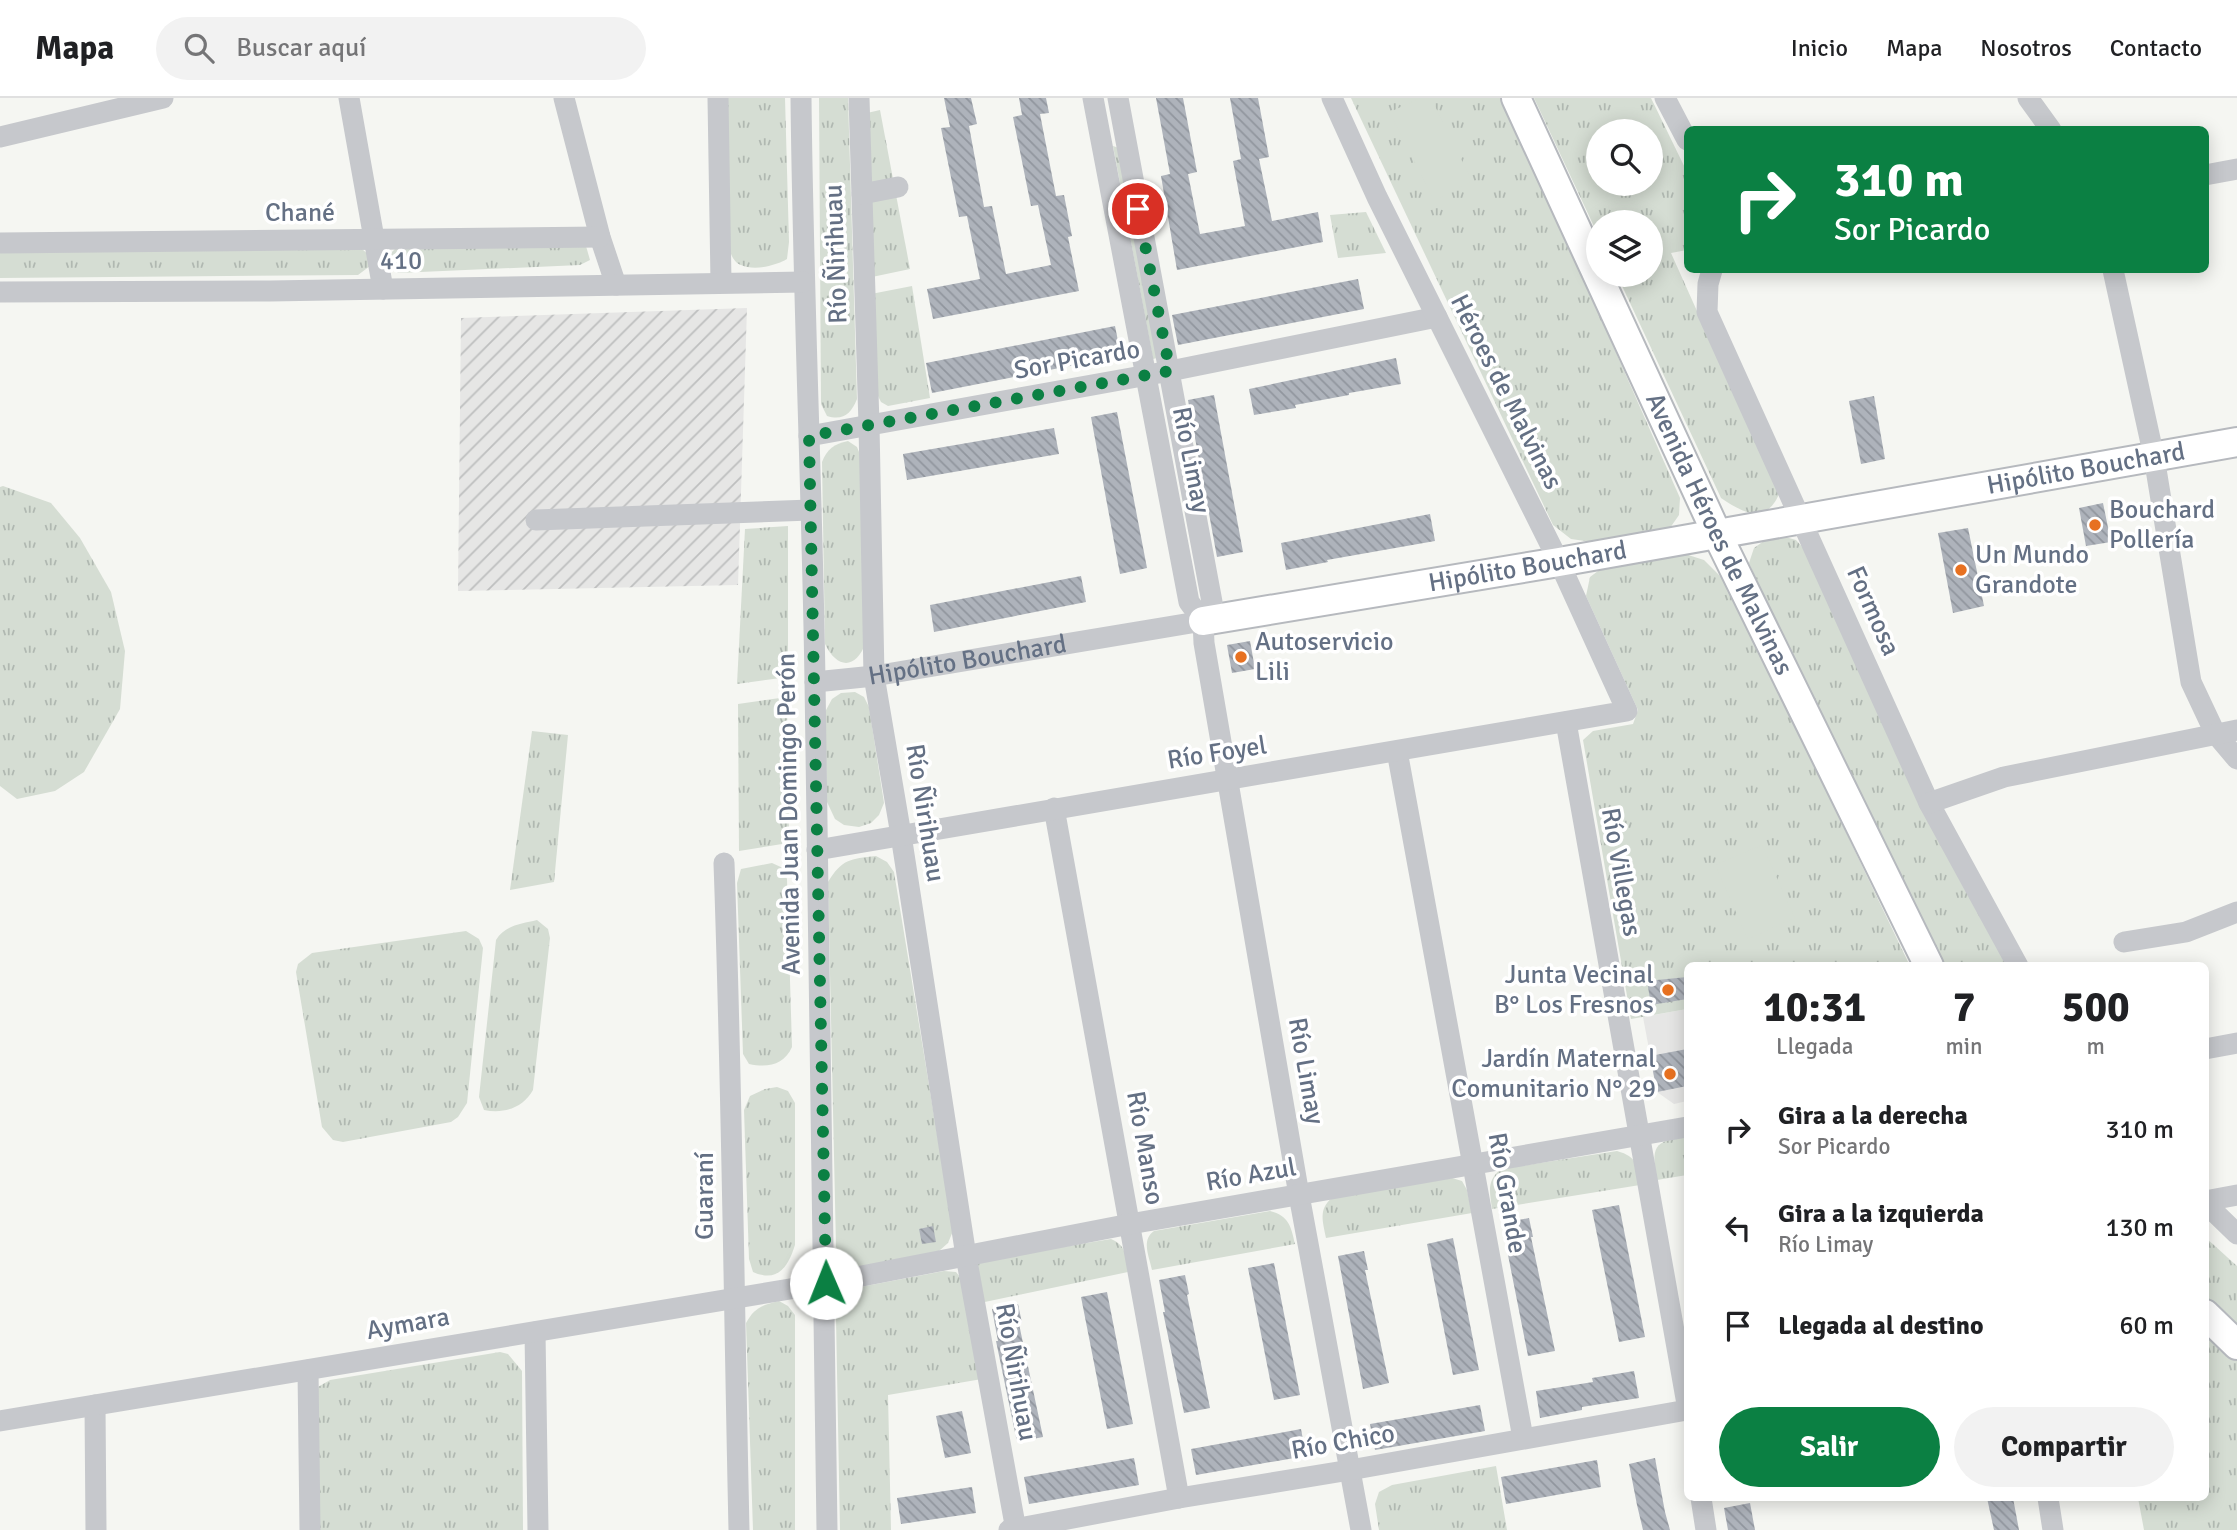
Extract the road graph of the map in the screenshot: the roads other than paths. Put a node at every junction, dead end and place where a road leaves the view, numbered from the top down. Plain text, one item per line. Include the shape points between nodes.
1 (349, 98) edge
2 (564, 98) edge
3 (718, 98) edge
4 (801, 98) edge
5 (859, 98) edge
6 (1093, 98) edge
7 (1118, 98) edge
8 (1516, 98) edge
9 (1665, 98) edge
10 (2028, 98) edge
11 (149, 100) edge
12 (1333, 110) edge
13 (2048, 126) edge
14 (1684, 134) edge
15 (1125, 136) junction
16 (0, 137) edge
17 (1101, 141) junction
18 (2237, 169) edge
19 (2209, 174) edge
20 (898, 187) dead end
21 (862, 194) junction
22 (600, 237) junction
23 (374, 241) junction
24 (0, 243) edge
25 (1712, 273) edge
26 (2114, 273) edge
27 (721, 282) junction
28 (803, 282) junction
29 (616, 285) junction
30 (383, 289) junction
31 (0, 292) edge
32 (1437, 317) junction
33 (1170, 371) junction
34 (1147, 376) junction
35 (869, 425) junction
36 (809, 436) junction
37 (2237, 442) edge
38 (2154, 457) junction
39 (811, 510) junction
40 (1801, 518) junction
41 (536, 520) dead end
42 (1716, 533) junction
43 (1559, 562) junction
44 (1203, 621) junction
45 (874, 676) junction
46 (815, 682) junction
47 (1626, 711) joint
48 (1566, 722) junction
49 (2237, 730) edge
50 (2215, 733) junction
51 (1397, 751) junction
52 (2237, 759) edge
53 (1228, 780) junction
54 (1929, 803) junction
55 (1054, 808) junction
56 (901, 835) junction
57 (817, 850) junction
58 (724, 863) dead end
59 (2237, 912) edge
60 (2124, 942) dead end
61 (1927, 962) edge
62 (2016, 962) edge
63 (2237, 1043) edge
64 (2209, 1048) edge
65 (1684, 1128) edge
66 (1639, 1137) junction
67 (1473, 1163) junction
68 (1299, 1195) junction
69 (2237, 1195) edge
70 (2209, 1201) edge
71 (2209, 1206) edge
72 (1130, 1224) junction
73 (2237, 1234) edge
74 (966, 1256) junction
75 (826, 1283) junction
76 (734, 1298) junction
77 (2209, 1318) edge
78 (534, 1332) junction
79 (2237, 1345) edge
80 (308, 1370) junction
81 (1684, 1387) edge
82 (94, 1405) junction
83 (1684, 1411) edge
84 (0, 1421) edge
85 (1523, 1438) junction
86 (1350, 1470) junction
87 (1179, 1498) junction
88 (1701, 1501) edge
89 (2048, 1501) edge
90 (96, 1530) edge
91 (310, 1530) edge
92 (538, 1530) edge
93 (739, 1530) edge
94 (827, 1530) edge
95 (1014, 1530) edge
96 (1361, 1530) edge
97 (1706, 1530) edge
98 (2053, 1530) edge

1 - 23 street
2 - 22 street
3 - 27 street
4 - 28 street, Avenida Juan Domingo Perón
5 - 21 street, Río Ñirihuau
6 - 17 street, Río Limay
7 - 15 street, Río Limay
8 - 42 main road, Avenida Héroes de Malvinas
9 - 14 street
10 - 13 street
11 - 16 street
12 - 32 street, Héroes de Malvinas
15 - 17 street
15 - 33 street, Río Limay
17 - 34 street, Río Limay
18 - 19 street
20 - 21 street
21 - 35 street, Río Ñirihuau
22 - 23 street, Chané
22 - 29 street
23 - 24 street, Chané
23 - 30 street
25 - 40 street, Formosa via 1707,312
26 - 38 street
27 - 28 street, 410
27 - 29 street, 410
28 - 36 street, Avenida Juan Domingo Perón
29 - 30 street, 410
30 - 31 street, 410
32 - 33 street, Sor Picardo
32 - 43 street, Héroes de Malvinas
33 - 34 street, Sor Picardo
33 - 44 street, Río Limay via 1212,602
34 - 35 street, Sor Picardo
34 - 44 street, Río Limay via 1189,602
35 - 36 street, Sor Picardo
35 - 45 street, Río Ñirihuau
36 - 39 street, Avenida Juan Domingo Perón
37 - 38 main road, Hipólito Bouchard
38 - 40 main road, Hipólito Bouchard
38 - 50 street via 2191,682
39 - 41 street
39 - 46 street, Avenida Juan Domingo Perón
40 - 42 main road, Hipólito Bouchard
40 - 54 street, Formosa
42 - 43 main road, Hipólito Bouchard
42 - 61 main road, Avenida Héroes de Malvinas
43 - 44 main road, Hipólito Bouchard
43 - 47 street, Héroes de Malvinas
44 - 45 street, Hipólito Bouchard
44 - 53 street, Río Limay
45 - 46 street, Hipólito Bouchard
45 - 56 street, Río Ñirihuau
46 - 57 street, Avenida Juan Domingo Perón
47 - 48 street, Río Foyel
48 - 51 street, Río Foyel
48 - 66 street, Río Villegas
49 - 50 street
50 - 52 street
50 - 54 street via 2004,778
51 - 53 street, Río Foyel
51 - 67 street, Río Grande
53 - 55 street, Río Foyel
53 - 68 street, Río Limay
54 - 62 street, Formosa
55 - 56 street, Río Foyel
55 - 72 street, Río Manso
56 - 57 street, Río Foyel
56 - 74 street, Río Ñirihuau
57 - 75 street, Avenida Juan Domingo Perón
58 - 76 street, Guaraní
59 - 60 street via 2186,932
63 - 64 street
65 - 66 street, Río Azul
66 - 67 street, Río Azul
66 - 81 street, Río Villegas
67 - 68 street, Río Azul
67 - 85 street, Río Grande
68 - 72 street, Río Azul
68 - 86 street, Río Limay
69 - 70 street
71 - 73 street
72 - 74 street, Río Azul
72 - 87 street, Río Manso
74 - 75 street, Río Azul
74 - 95 street, Río Ñirihuau
75 - 76 street, Aymara
75 - 94 street, Avenida Juan Domingo Perón
76 - 78 street, Aymara
76 - 93 street, Guaraní
77 - 79 main road
78 - 80 street, Aymara
78 - 92 street
80 - 82 street, Aymara
80 - 91 street
82 - 84 street, Aymara
82 - 90 street
83 - 85 street, Río Chico
85 - 86 street, Río Chico
86 - 87 street, Río Chico
86 - 96 street, Río Limay
87 - 95 street, Río Chico
88 - 97 street
89 - 98 street

